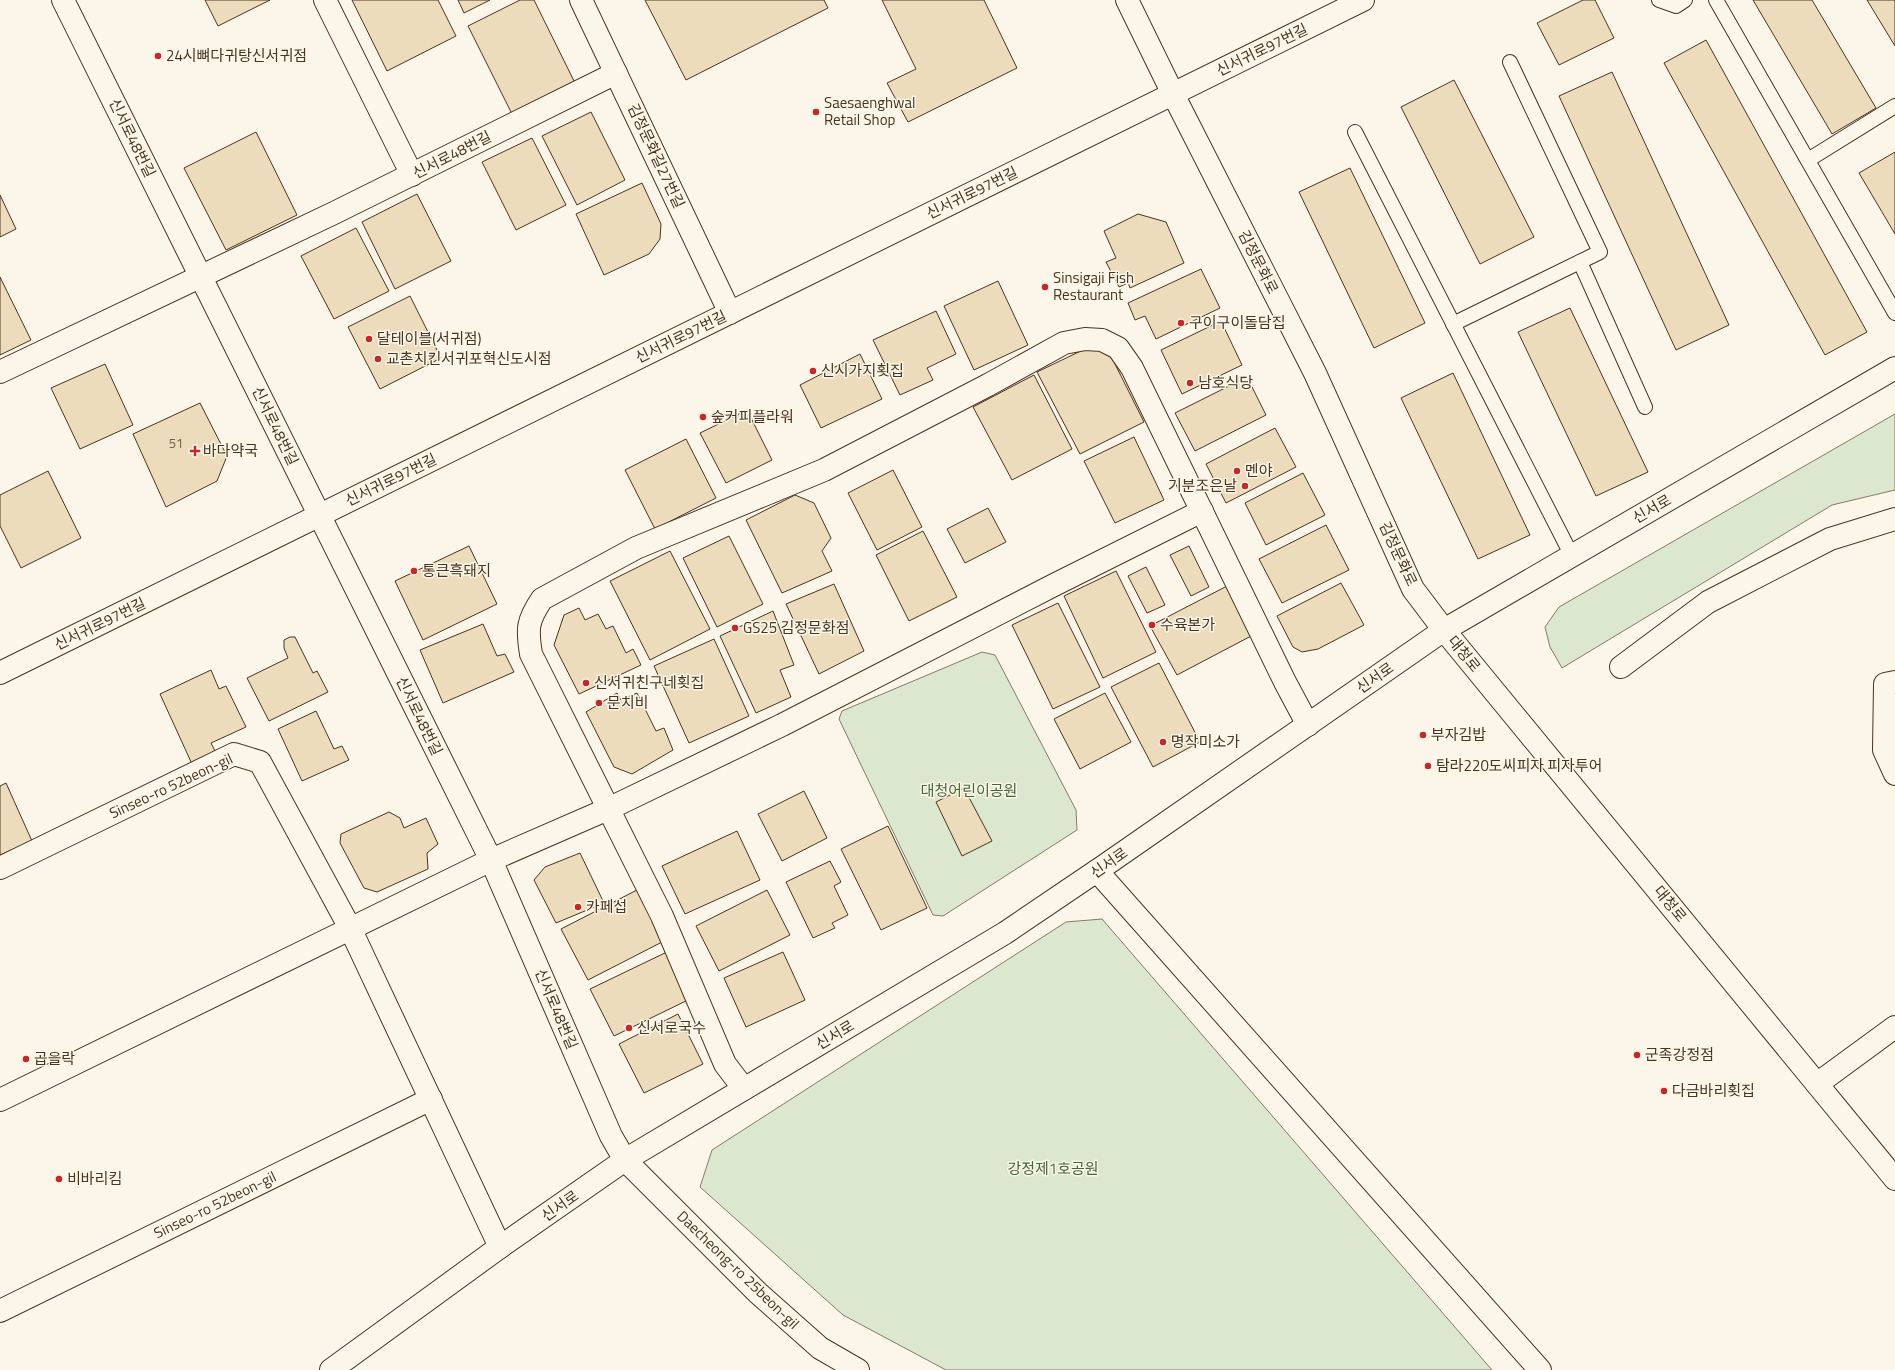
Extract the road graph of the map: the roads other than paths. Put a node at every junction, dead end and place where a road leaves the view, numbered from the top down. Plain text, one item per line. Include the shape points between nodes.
1 (63, 0) edge
2 (326, 0) edge
3 (582, 0) edge
4 (1128, 0) edge
5 (1363, 0) edge
6 (1659, 0) edge
7 (1685, 0) edge
8 (1716, 0) edge
9 (1510, 62) dead end
10 (616, 73) junction
11 (1173, 94) junction
12 (1895, 106) edge
13 (1355, 132) dead end
14 (1808, 160) junction
15 (412, 175) junction
16 (1580, 262) junction
17 (201, 277) junction
18 (730, 313) junction
19 (1895, 313) edge
20 (1453, 324) junction
21 (1895, 368) edge
22 (0, 372) edge
23 (1645, 407) dead end
24 (1202, 511) junction
25 (320, 516) junction
26 (1895, 519) edge
27 (1572, 556) junction
28 (1444, 630) junction
29 (1621, 667) dead end
30 (0, 673) edge
31 (1895, 682) edge
32 (1308, 725) junction
33 (1895, 774) edge
34 (608, 809) junction
35 (491, 860) junction
36 (0, 868) edge
37 (1097, 871) junction
38 (350, 928) junction
39 (1895, 1027) edge
40 (1817, 1084) junction
41 (744, 1089) junction
42 (431, 1099) junction
43 (0, 1100) edge
44 (625, 1160) junction
45 (1895, 1179) edge
46 (500, 1247) junction
47 (0, 1311) edge
48 (331, 1370) edge
49 (858, 1370) edge
50 (1540, 1370) edge

1 - 17 street, 신서로48번길
2 - 15 street
3 - 10 street, 김정문화길27번길
4 - 11 street, 김정문화로
5 - 11 street, 신서귀로97번길
6 - 7 lane via 1676,6
8 - 14 lane
9 - 16 lane via 1600,252
10 - 15 street, 신서로48번길
10 - 18 street, 김정문화길27번길
11 - 18 street, 신서귀로97번길
11 - 28 street, 김정문화로 via 1315,373 1413,589
12 - 14 lane
13 - 20 lane
14 - 19 lane
15 - 17 street, 신서로48번길
16 - 20 lane
16 - 23 lane
17 - 22 street, 신서로48번길
17 - 25 street, 신서로48번길
18 - 25 street, 신서귀로97번길
20 - 27 lane
21 - 27 street, 신서로
24 - 32 street
24 - 34 street via 1054,584 782,725
24 - 34 street via 1132,368 1118,348 1102,340 1085,339 1064,343 988,386 824,470 636,548 542,599 527,629 531,654
25 - 30 street, 신서귀로97번길
25 - 35 street, 신서로48번길
26 - 29 street via 1830,539 1708,602
27 - 28 street, 신서로
28 - 32 street, 신서로
28 - 40 street, 대청로
31 - 33 street via 1885,684 1884,750
32 - 37 street, 신서로
34 - 35 street
34 - 41 street via 662,916 725,1064
35 - 38 street
35 - 44 street, 신서로48번길 via 611,1136
36 - 38 street, Sinseo-ro 52beon-gil via 234,754 260,762
37 - 41 street, 신서로 via 1005,933
37 - 50 street
38 - 42 street, Sinseo-ro 52beon-gil
38 - 43 street
39 - 40 street
40 - 45 street, 대청로
41 - 44 street, 신서로
42 - 46 street, Sinseo-ro 52beon-gil
42 - 47 street, Sinseo-ro 52beon-gil
44 - 46 street, 신서로
44 - 49 street, Daecheong-ro 25beon-gil via 758,1293 820,1348
46 - 48 street, 신서로

